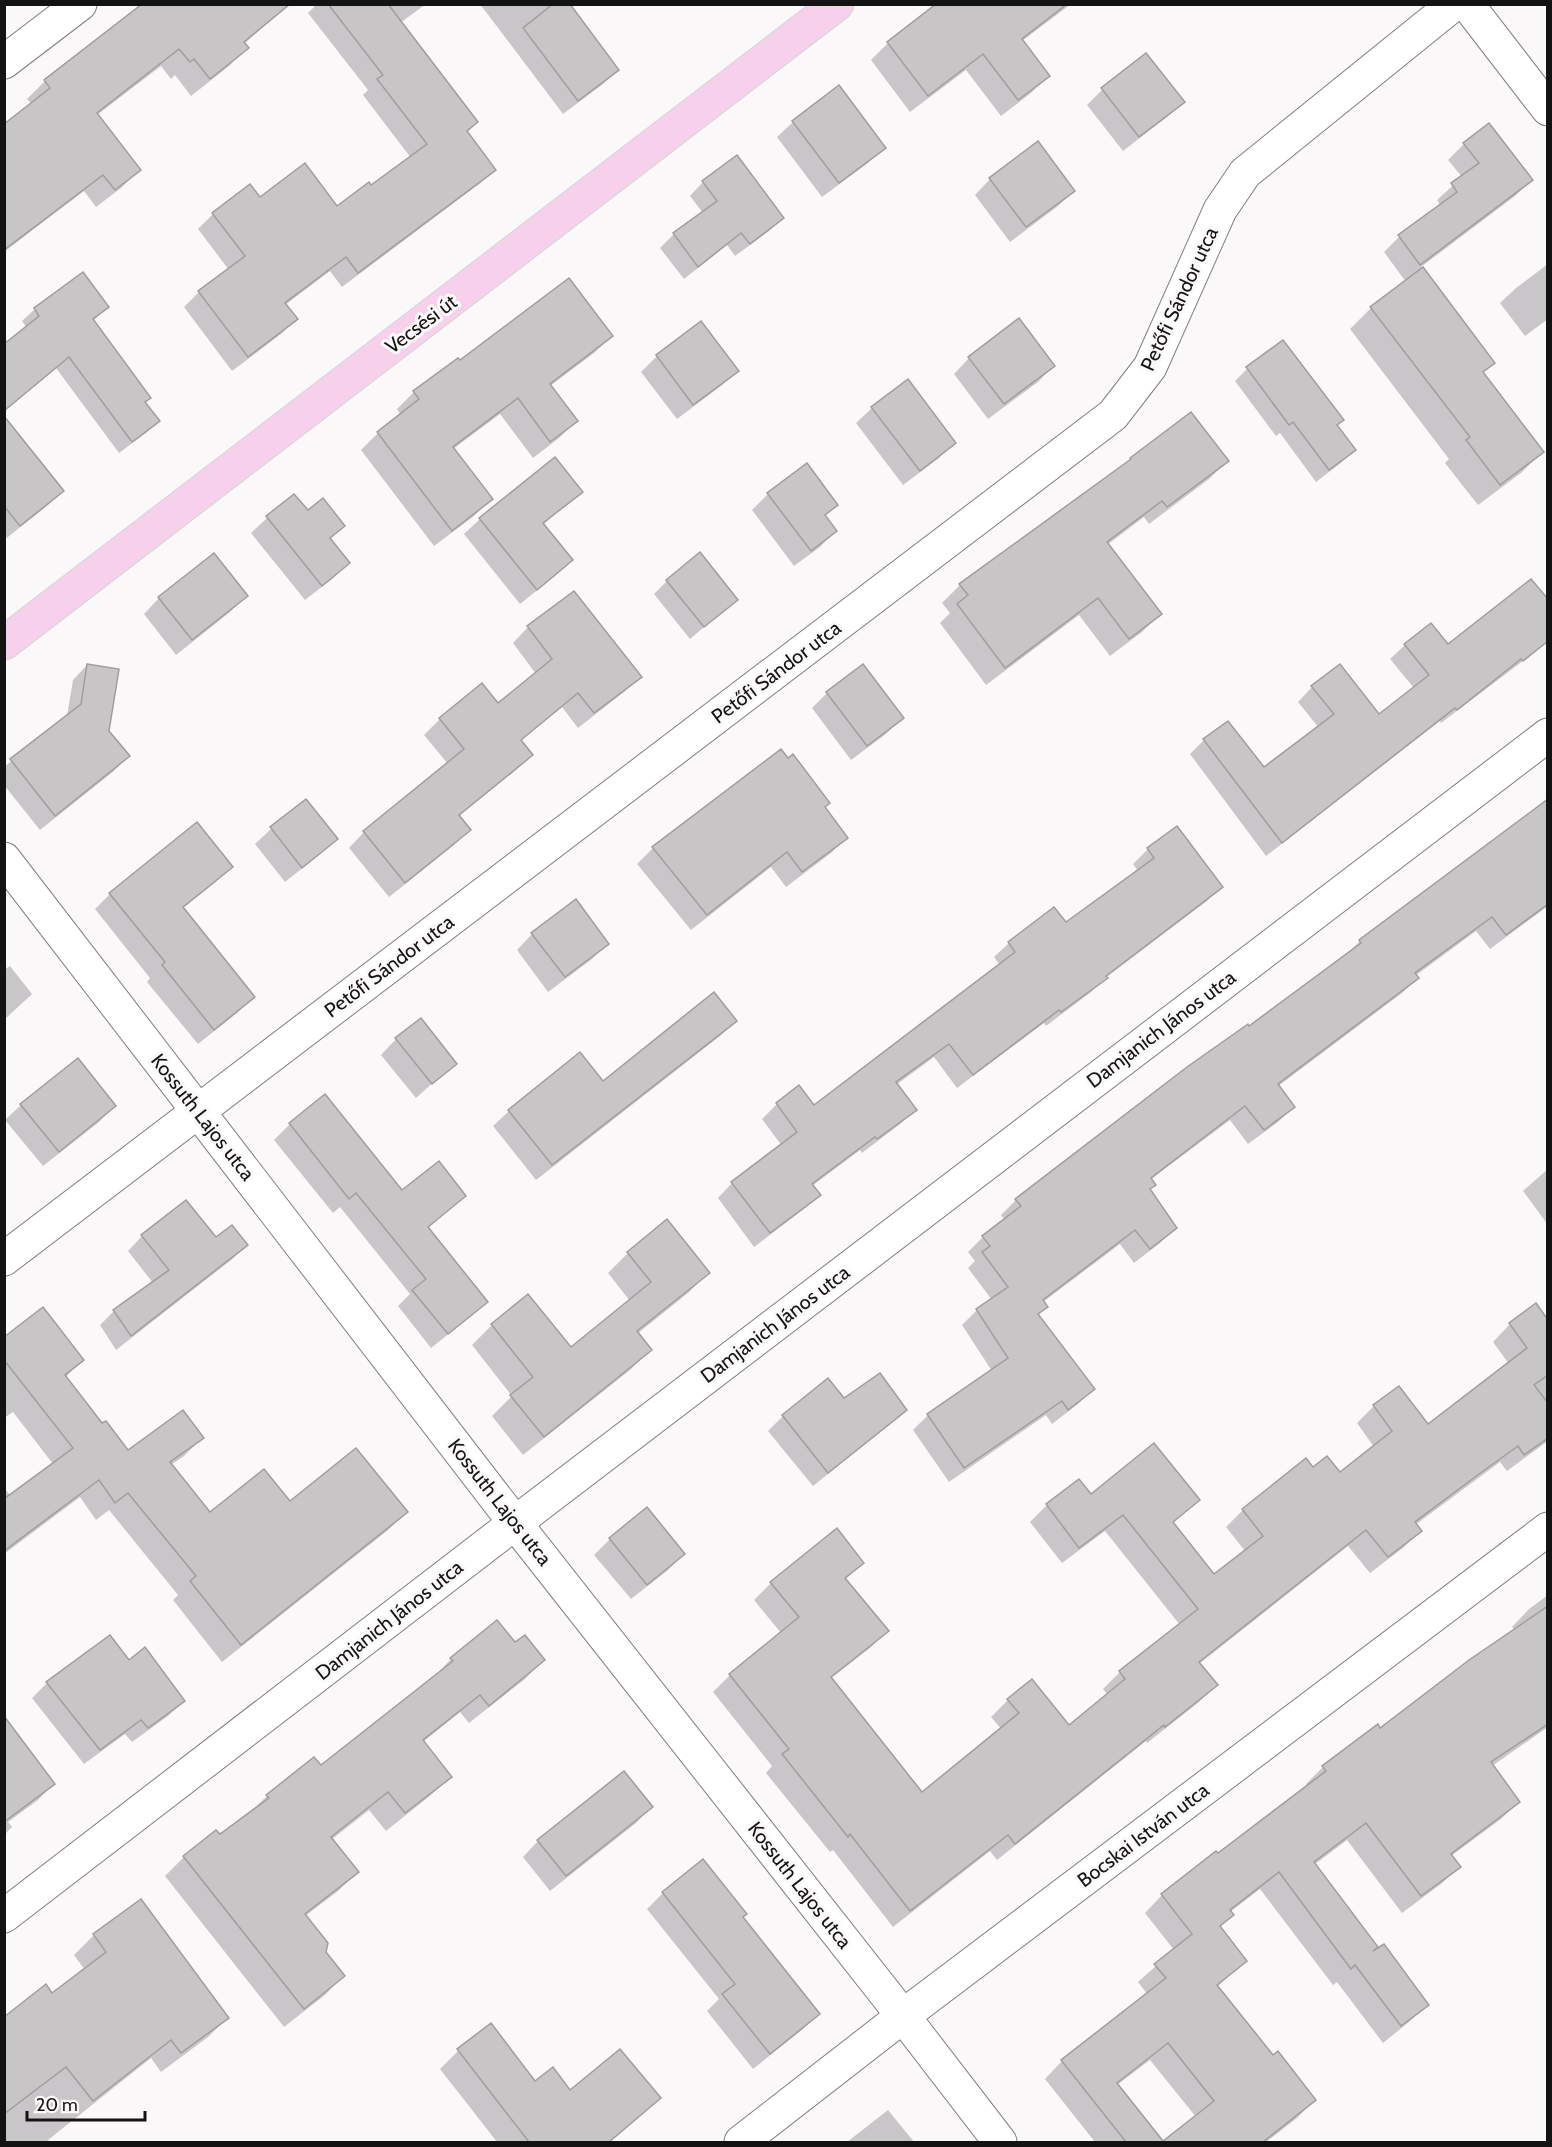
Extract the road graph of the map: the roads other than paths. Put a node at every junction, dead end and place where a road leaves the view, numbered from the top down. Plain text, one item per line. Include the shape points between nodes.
1 (80, 4) edge
2 (837, 4) edge
3 (1454, 4) edge
4 (1467, 4) edge
5 (4, 62) edge
6 (1548, 109) edge
7 (4, 643) edge
8 (1548, 735) edge
9 (4, 859) edge
10 (199, 1111) junction
11 (4, 1259) edge
12 (515, 1522) junction
13 (1548, 1529) edge
14 (4, 1916) edge
15 (903, 2016) junction
16 (741, 2142) edge
17 (1000, 2142) edge

1 - 5 street
2 - 7 main road, Vecsési út
3 - 10 street, Petőfi Sándor utca via 1245,173 1220,210 1150,367 1113,415
4 - 6 street
8 - 12 street, Damjanich János utca
9 - 10 street, Kossuth Lajos utca
10 - 11 street, Petőfi Sándor utca
10 - 12 street, Kossuth Lajos utca
12 - 14 street, Damjanich János utca
12 - 15 street, Kossuth Lajos utca
13 - 15 street, Bocskai István utca
15 - 16 street, Bocskai István utca
15 - 17 street, Kossuth Lajos utca

